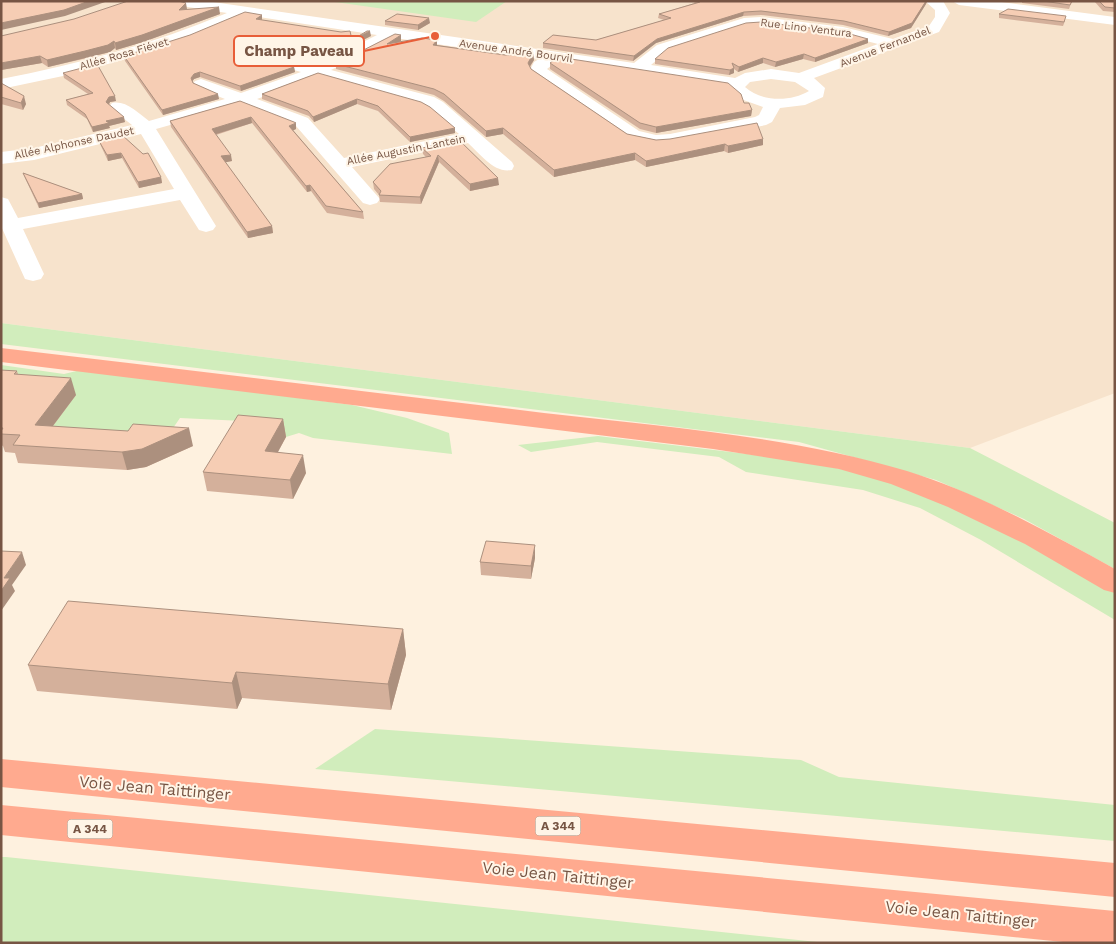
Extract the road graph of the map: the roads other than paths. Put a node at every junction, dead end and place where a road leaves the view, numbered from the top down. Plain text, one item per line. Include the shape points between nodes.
1 (175, 1) edge
2 (959, 1) edge
3 (1084, 1) edge
4 (940, 2) edge
5 (243, 11) junction
6 (1079, 17) junction
7 (1115, 21) edge
8 (393, 33) junction
9 (895, 44) junction
10 (555, 56) junction
11 (269, 58) edge
12 (638, 68) junction
13 (318, 71) junction
14 (800, 78) junction
15 (738, 83) junction
16 (1, 84) edge
17 (201, 84) edge
18 (242, 99) junction
19 (774, 103) junction
20 (118, 107) dead end
21 (146, 127) junction
22 (472, 137) junction
23 (1, 158) edge
24 (340, 164) junction
25 (505, 166) dead end
26 (185, 193) junction
27 (370, 198) dead end
28 (1, 204) edge
29 (11, 226) junction
30 (206, 226) dead end
31 (33, 274) dead end
32 (1, 355) edge
33 (1115, 583) edge
34 (1, 773) edge
35 (1, 820) edge
36 (1, 833) edge
37 (180, 839) junction
38 (1115, 880) edge
39 (1115, 929) edge

1 - 5 street, Avenue André Bourvil
2 - 6 street
3 - 6 street
4 - 9 street, Avenue Fernandel via 943,16 934,29
5 - 8 street, Avenue André Bourvil
5 - 16 street, Allée Rosa Fiévet via 139,51
6 - 7 street
8 - 10 street, Avenue André Bourvil
8 - 13 street, Allée Alphonse Daudet
9 - 12 street, Rue Lino Ventura via 843,31 761,21 744,22 662,48
9 - 14 street, Avenue Fernandel
10 - 12 street, Avenue André Bourvil
10 - 19 street via 540,65 538,70 633,135 645,138 670,139 760,121 766,118
11 - 13 street
12 - 15 street, Avenue André Bourvil
13 - 18 street, Allée Alphonse Daudet
13 - 22 street, Allée Augustin Lantein via 428,101
14 - 15 street via 771,74 745,78
14 - 19 street via 817,88 812,98
15 - 19 street via 740,93
17 - 18 street
18 - 21 street, Allée Alphonse Daudet
18 - 24 street via 302,122
20 - 21 street, Allée Alphonse Daudet
21 - 23 street, Allée Alphonse Daudet via 70,146
21 - 26 street
22 - 24 street, Allée Augustin Lantein
22 - 25 street, Allée Augustin Lantein
24 - 27 street
26 - 29 street
26 - 30 street
28 - 29 street
29 - 31 street
32 - 33 highway via 713,441 842,461 901,478 958,501 1035,537
34 - 38 highway, Voie Jean Taittinger / A 344
35 - 37 highway, Voie Jean Taittinger / A 344
36 - 37 highway
37 - 39 highway, Voie Jean Taittinger / A 344

